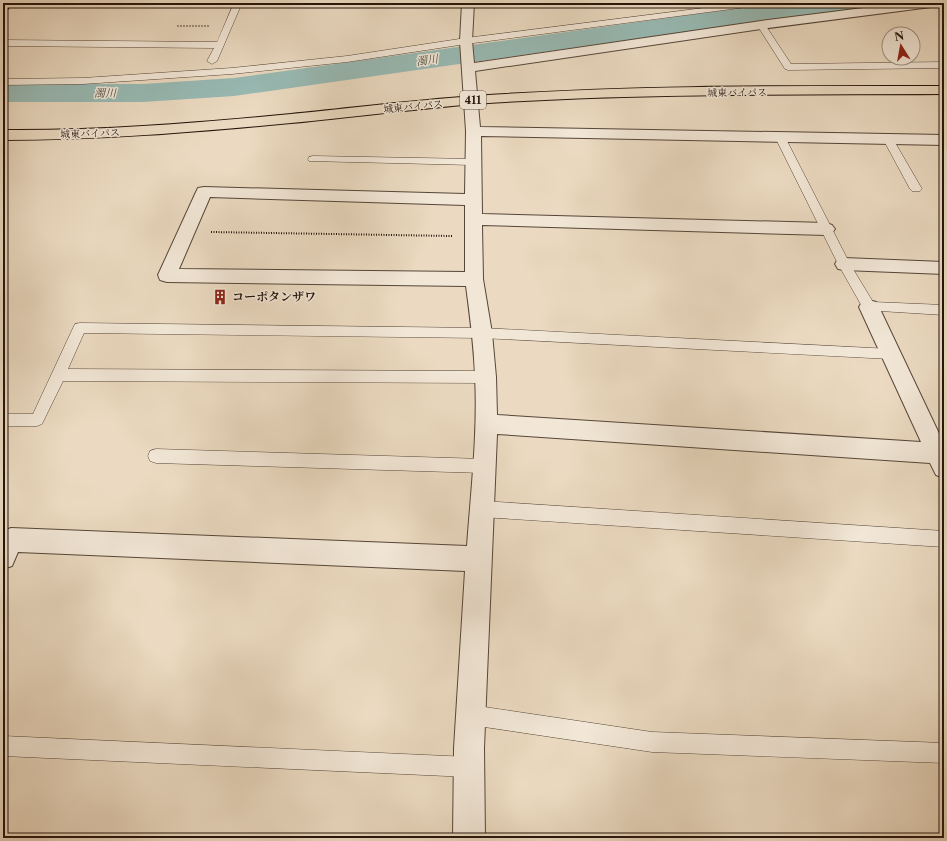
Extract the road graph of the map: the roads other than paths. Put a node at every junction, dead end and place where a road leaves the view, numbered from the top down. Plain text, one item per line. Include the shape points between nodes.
1 (7, 3) edge
2 (238, 3) edge
3 (468, 3) edge
4 (762, 3) edge
5 (931, 3) edge
6 (3, 7) edge
7 (761, 25) junction
8 (466, 41) junction
9 (3, 43) edge
10 (220, 45) junction
11 (212, 61) dead end
12 (944, 65) edge
13 (469, 68) junction
14 (944, 78) edge
15 (3, 82) edge
16 (944, 90) edge
17 (471, 95) junction
18 (3, 123) edge
19 (473, 131) junction
20 (3, 135) edge
21 (780, 137) junction
22 (888, 139) junction
23 (944, 140) edge
24 (313, 159) dead end
25 (473, 162) junction
26 (916, 189) dead end
27 (474, 218) junction
28 (826, 229) junction
29 (844, 264) junction
30 (944, 268) edge
31 (474, 279) junction
32 (869, 307) junction
33 (944, 310) edge
34 (482, 333) junction
35 (891, 354) junction
36 (57, 375) junction
37 (486, 377) junction
38 (3, 420) edge
39 (486, 424) junction
40 (156, 456) dead end
41 (940, 461) edge
42 (484, 466) junction
43 (482, 509) junction
44 (944, 540) edge
45 (3, 557) edge
46 (480, 559) junction
47 (471, 715) junction
48 (3, 746) edge
49 (944, 754) edge
50 (469, 767) junction
51 (469, 838) edge

1 - 6 street
2 - 10 lane
3 - 8 street
4 - 8 lane
5 - 7 street
7 - 12 lane via 788,67
7 - 13 street
8 - 13 street
8 - 15 lane via 347,59 212,73 83,82
9 - 10 lane
10 - 11 lane
13 - 17 street
14 - 17 highway, 城東バイパス / 411 via 530,85
16 - 17 highway, 城東バイパス / 411
17 - 18 highway, 城東バイパス / 411 via 134,120
17 - 19 street
17 - 20 highway, 城東バイパス / 411 via 261,122 131,132
19 - 21 street
19 - 25 street
21 - 22 street
21 - 28 lane
22 - 23 street
22 - 26 lane
24 - 25 lane
25 - 27 street
27 - 28 street
27 - 31 street
27 - 31 street via 204,192 166,275
28 - 29 lane
29 - 30 street
29 - 32 lane
31 - 34 street
32 - 33 lane
32 - 35 street
34 - 35 lane
34 - 36 lane via 80,328
34 - 37 street
35 - 41 street
36 - 37 lane
36 - 38 lane via 37,420
37 - 39 street
39 - 41 street
39 - 42 street
40 - 42 lane
42 - 43 street
43 - 44 lane
43 - 46 street
45 - 46 street via 11,540
46 - 47 street
47 - 49 lane via 652,742
47 - 50 street
48 - 50 lane
50 - 51 street

